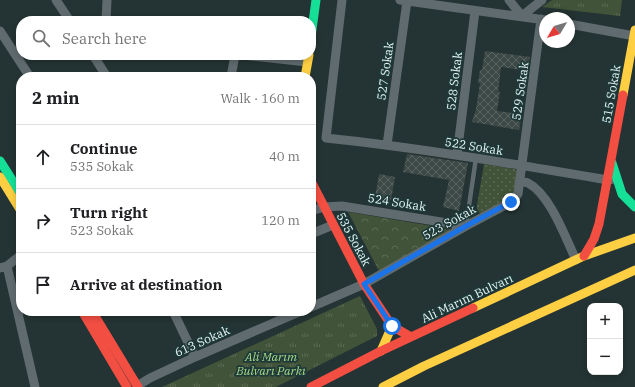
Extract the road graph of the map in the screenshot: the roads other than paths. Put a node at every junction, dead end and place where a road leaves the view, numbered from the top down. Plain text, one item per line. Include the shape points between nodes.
1 (56, 0) edge
2 (107, 0) edge
3 (316, 0) edge
4 (342, 0) edge
5 (404, 0) edge
6 (509, 0) edge
7 (542, 0) edge
8 (475, 11) junction
9 (67, 16) edge
10 (106, 16) edge
11 (314, 16) edge
12 (522, 16) junction
13 (539, 19) edge
14 (575, 25) edge
15 (0, 31) edge
16 (635, 34) edge
17 (539, 46) edge
18 (16, 56) edge
19 (19, 60) edge
20 (96, 60) edge
21 (233, 60) edge
22 (308, 60) edge
23 (27, 72) edge
24 (104, 72) edge
25 (232, 72) edge
26 (306, 72) edge
27 (387, 145) junction
28 (457, 155) junction
29 (476, 158) junction
30 (0, 161) edge
31 (521, 165) junction
32 (1, 179) edge
33 (612, 179) junction
34 (519, 182) junction
35 (16, 186) edge
36 (316, 191) edge
37 (16, 203) edge
38 (324, 207) junction
39 (635, 207) edge
40 (316, 209) edge
41 (333, 225) junction
42 (466, 226) junction
43 (316, 232) edge
44 (635, 238) edge
45 (580, 258) junction
46 (16, 259) edge
47 (4, 267) edge
48 (635, 270) edge
49 (364, 284) junction
50 (16, 297) edge
51 (316, 305) edge
52 (21, 316) edge
53 (85, 316) edge
54 (95, 316) edge
55 (175, 316) edge
56 (289, 316) edge
57 (392, 326) junction
58 (411, 338) junction
59 (382, 351) junction
60 (195, 357) junction
61 (137, 386) edge
62 (35, 387) edge
63 (127, 387) edge
64 (311, 387) edge
65 (383, 387) edge

1 - 9 street
2 - 10 street
3 - 11 street
4 - 27 street, 522 Sokak via 326,138
5 - 8 street
5 - 27 street, 527 Sokak
6 - 12 street
7 - 12 street
8 - 12 street
8 - 28 street, 528 Sokak
12 - 13 street
14 - 16 street
15 - 18 street
16 - 33 street, 515 Sokak via 611,162
17 - 31 street, 529 Sokak
19 - 23 street
20 - 24 street
21 - 25 street
22 - 26 street
27 - 28 street, 522 Sokak
28 - 29 street, 522 Sokak
29 - 31 street, 522 Sokak
29 - 42 lane
30 - 35 street
31 - 33 street, 522 Sokak
31 - 34 street, 523 Sokak
32 - 37 street
33 - 39 street, 515 Sokak
33 - 45 street, 515 Sokak via 594,239
34 - 42 street, 523 Sokak via 518,194 511,202
34 - 45 street via 528,183 540,192
36 - 38 street, 535 Sokak
38 - 40 street, 524 Sokak
38 - 41 street, 535 Sokak
38 - 42 street, 524 Sokak via 342,206
41 - 43 street
41 - 49 street, 535 Sokak
42 - 49 street, 523 Sokak
44 - 45 street, Ali Marım Bulvarı
45 - 58 street, Ali Marım Bulvarı
46 - 47 street
47 - 50 street
48 - 65 street
49 - 51 street
49 - 57 street, 535 Sokak
52 - 62 street
53 - 63 street
54 - 61 street
55 - 60 street
56 - 60 street, 613 Sokak
57 - 58 street
57 - 59 street
58 - 59 street, Ali Marım Bulvarı
59 - 64 street, Ali Marım Bulvarı
60 - 61 street, 613 Sokak

